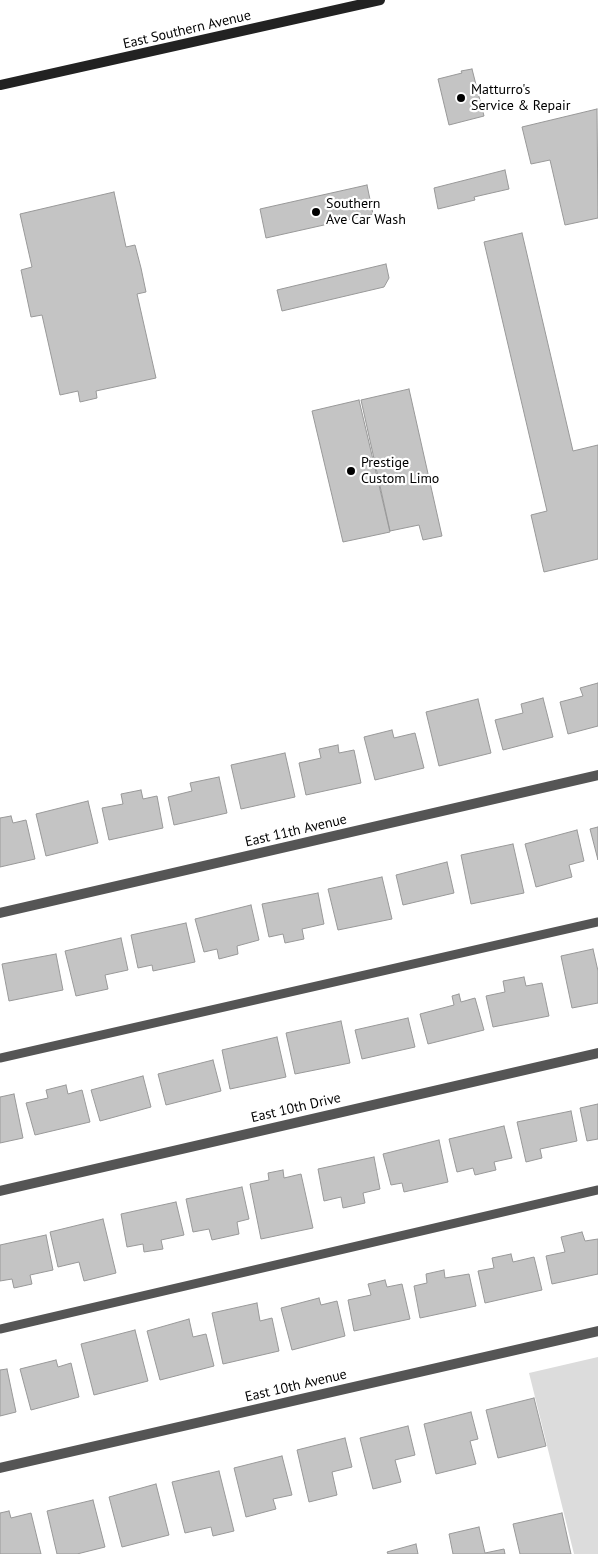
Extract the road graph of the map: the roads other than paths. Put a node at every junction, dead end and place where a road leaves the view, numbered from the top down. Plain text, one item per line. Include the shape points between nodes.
1 (380, 0) edge
2 (0, 85) edge
3 (598, 775) edge
4 (0, 913) edge
5 (598, 922) edge
6 (598, 1053) edge
7 (0, 1058) edge
8 (598, 1190) edge
9 (0, 1191) edge
10 (0, 1329) edge
11 (598, 1330) edge
12 (0, 1468) edge

1 - 2 main road, East Southern Avenue
3 - 4 street, East 11th Avenue
5 - 7 lane
6 - 9 street, East 10th Drive
8 - 10 lane
11 - 12 street, East 10th Avenue

